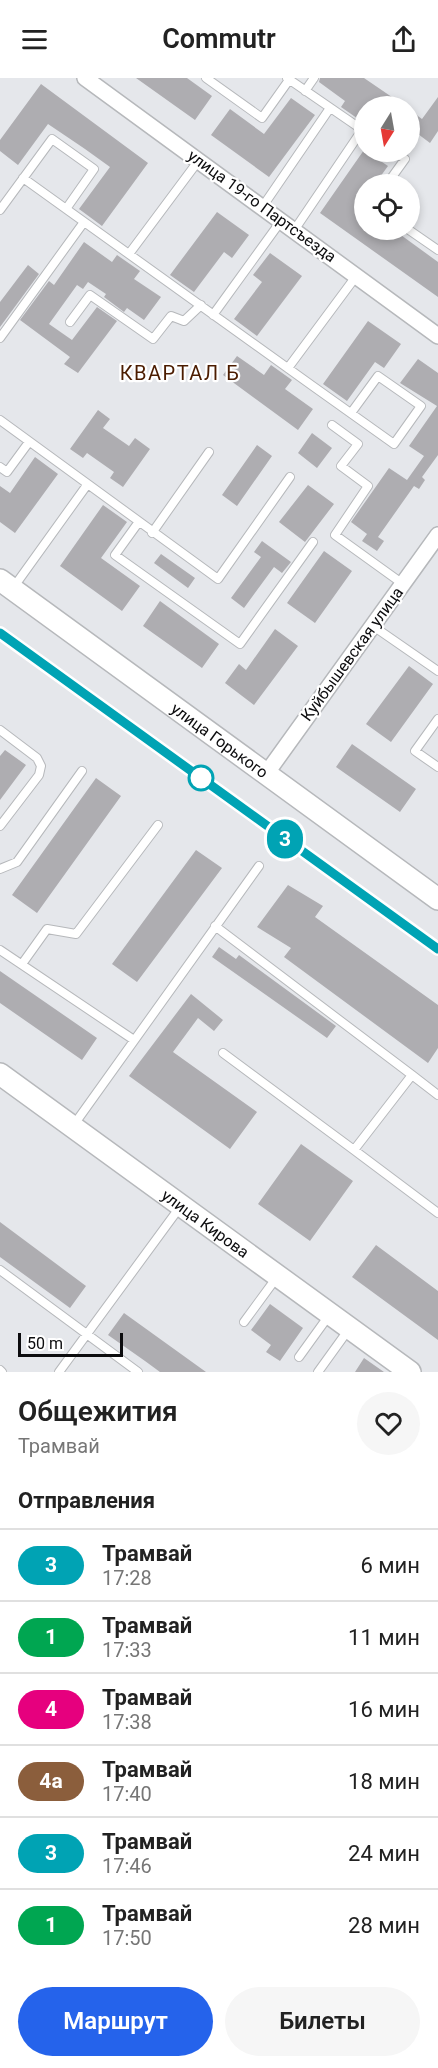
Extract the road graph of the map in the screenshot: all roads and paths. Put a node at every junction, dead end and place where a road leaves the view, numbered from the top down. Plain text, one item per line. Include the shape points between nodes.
1 (85, 78) edge
2 (206, 78) edge
3 (314, 78) edge
4 (288, 79) edge
5 (305, 91) junction
6 (330, 108) junction
7 (354, 125) edge
8 (354, 144) edge
9 (199, 160) junction
10 (23, 178) junction
11 (263, 206) junction
12 (66, 209) junction
13 (0, 210) edge
14 (282, 219) junction
15 (84, 222) junction
16 (295, 229) junction
17 (420, 237) edge
18 (438, 249) edge
19 (129, 254) junction
20 (357, 275) junction
21 (201, 305) junction
22 (213, 315) junction
23 (70, 322) dead end
24 (438, 336) edge
25 (0, 338) edge
26 (288, 368) junction
27 (351, 413) junction
28 (0, 420) edge
29 (332, 425) dead end
30 (29, 442) junction
31 (210, 452) dead end
32 (0, 467) edge
33 (290, 477) dead end
34 (87, 485) junction
35 (138, 523) junction
36 (152, 532) junction
37 (438, 535) edge
38 (313, 542) dead end
39 (403, 584) junction
40 (6, 585) edge
41 (373, 626) junction
42 (438, 671) edge
43 (438, 719) edge
44 (0, 730) edge
45 (438, 767) edge
46 (82, 771) dead end
47 (266, 774) junction
48 (158, 825) dead end
49 (0, 826) edge
50 (259, 866) dead end
51 (0, 869) edge
52 (438, 899) edge
53 (215, 926) junction
54 (0, 950) edge
55 (22, 964) junction
56 (134, 1040) junction
57 (223, 1053) dead end
58 (0, 1074) edge
59 (412, 1075) junction
60 (438, 1095) edge
61 (72, 1127) junction
62 (354, 1150) junction
63 (181, 1206) junction
64 (438, 1214) edge
65 (0, 1270) edge
66 (278, 1276) junction
67 (330, 1314) junction
68 (244, 1323) dead end
69 (350, 1328) junction
70 (86, 1335) junction
71 (299, 1357) dead end
72 (405, 1370) edge
73 (59, 1372) edge
74 (138, 1372) edge
75 (318, 1372) edge

1 - 9 street, улица 19-го Партсъезда
2 - 4 lane via 262,118
3 - 5 lane
4 - 5 lane
5 - 6 lane
6 - 7 lane
6 - 11 lane
8 - 16 lane
9 - 11 street, улица 19-го Партсъезда
9 - 19 lane
10 - 12 lane
10 - 12 lane via 52,139 94,169
10 - 13 lane
11 - 14 street, улица 19-го Партсъезда
12 - 15 lane
14 - 16 street, улица 19-го Партсъезда
14 - 22 lane
15 - 19 lane
15 - 25 lane
16 - 20 street, улица 19-го Партсъезда
17 - 18 lane
19 - 21 lane
20 - 24 street, улица 19-го Партсъезда
20 - 26 lane
21 - 22 lane
21 - 23 lane via 184,321 171,316 153,339 90,295
22 - 26 lane
26 - 27 lane
27 - 27 lane via 394,444 421,406 378,376
28 - 30 lane
29 - 39 lane via 358,444 341,466 368,486 335,535
30 - 32 lane via 7,472
30 - 34 lane
31 - 36 lane
33 - 36 lane via 218,579
34 - 35 lane
34 - 40 lane
35 - 36 lane
35 - 38 lane via 115,555 240,644
37 - 39 street, Куйбышевская улица
39 - 41 street, Куйбышевская улица
40 - 47 street, улица Горького
41 - 42 lane
41 - 47 street, Куйбышевская улица
43 - 45 lane via 415,751
44 - 49 lane via 37,758 41,766
46 - 51 lane via 17,862
47 - 52 street, улица Горького
48 - 55 lane via 76,934 47,929
50 - 53 lane
53 - 56 lane
53 - 59 lane
54 - 55 lane
55 - 56 lane
56 - 61 lane
57 - 62 lane
58 - 61 street, улица Кирова
59 - 60 lane
59 - 62 lane
61 - 63 street, улица Кирова
62 - 64 lane
63 - 66 street, улица Кирова
63 - 70 lane
65 - 70 lane
66 - 67 street, улица Кирова
66 - 68 lane
67 - 69 street, улица Кирова
67 - 71 lane
69 - 72 street, улица Кирова
69 - 75 lane
70 - 73 lane
70 - 74 lane

